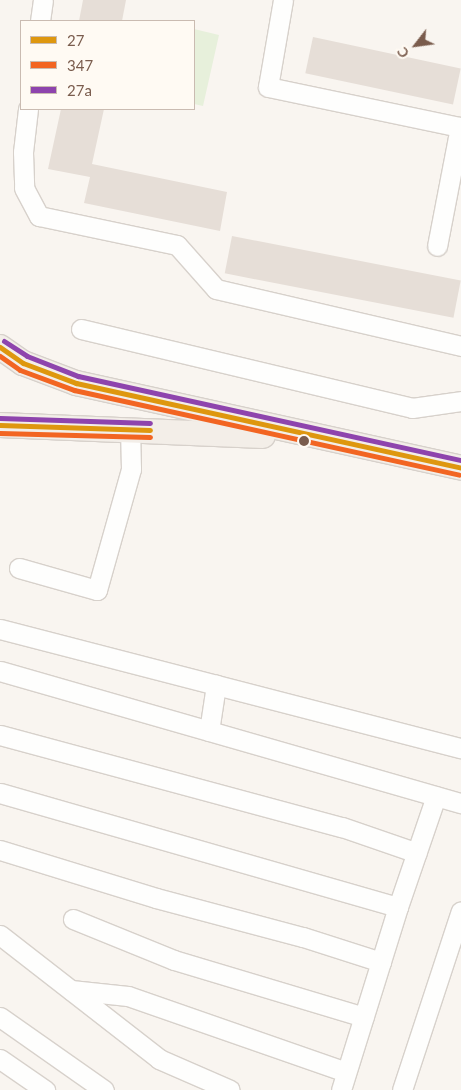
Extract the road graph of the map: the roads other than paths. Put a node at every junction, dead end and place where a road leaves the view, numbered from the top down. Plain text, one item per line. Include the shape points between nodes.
1 (43, 0) edge
2 (283, 0) edge
3 (40, 20) edge
4 (28, 110) edge
5 (437, 246) dead end
6 (80, 329) dead end
7 (461, 346) edge
8 (0, 348) edge
9 (461, 401) edge
10 (0, 425) edge
11 (130, 428) junction
12 (348, 442) junction
13 (461, 468) edge
14 (19, 568) dead end
15 (0, 629) edge
16 (0, 671) edge
17 (216, 685) junction
18 (209, 731) junction
19 (0, 735) edge
20 (461, 748) edge
21 (0, 793) edge
22 (436, 796) junction
23 (461, 803) edge
24 (0, 850) edge
25 (416, 853) junction
26 (398, 907) junction
27 (461, 911) edge
28 (73, 919) dead end
29 (0, 935) edge
30 (381, 962) junction
31 (71, 990) junction
32 (0, 1017) edge
33 (364, 1017) junction
34 (0, 1059) edge
35 (344, 1081) edge
36 (45, 1090) edge
37 (104, 1090) edge
38 (230, 1090) edge
39 (402, 1090) edge

1 - 3 street
2 - 5 street via 268,87 460,127
4 - 7 street via 23,152 24,188 38,216 177,245 216,289
6 - 9 street via 412,408
8 - 12 main road via 23,363 62,380
10 - 11 main road
11 - 12 main road
11 - 14 street via 131,469 96,590
12 - 13 main road
15 - 17 street
16 - 18 street
17 - 18 street
17 - 20 street
18 - 22 street
19 - 25 street via 342,827
21 - 26 street
22 - 23 street
22 - 25 street
24 - 30 street
25 - 26 street
26 - 30 street
27 - 39 street
28 - 33 street via 174,960
29 - 31 street
30 - 33 street
31 - 35 street via 128,996
31 - 38 street via 159,1059
32 - 37 street
33 - 35 street
34 - 36 street

